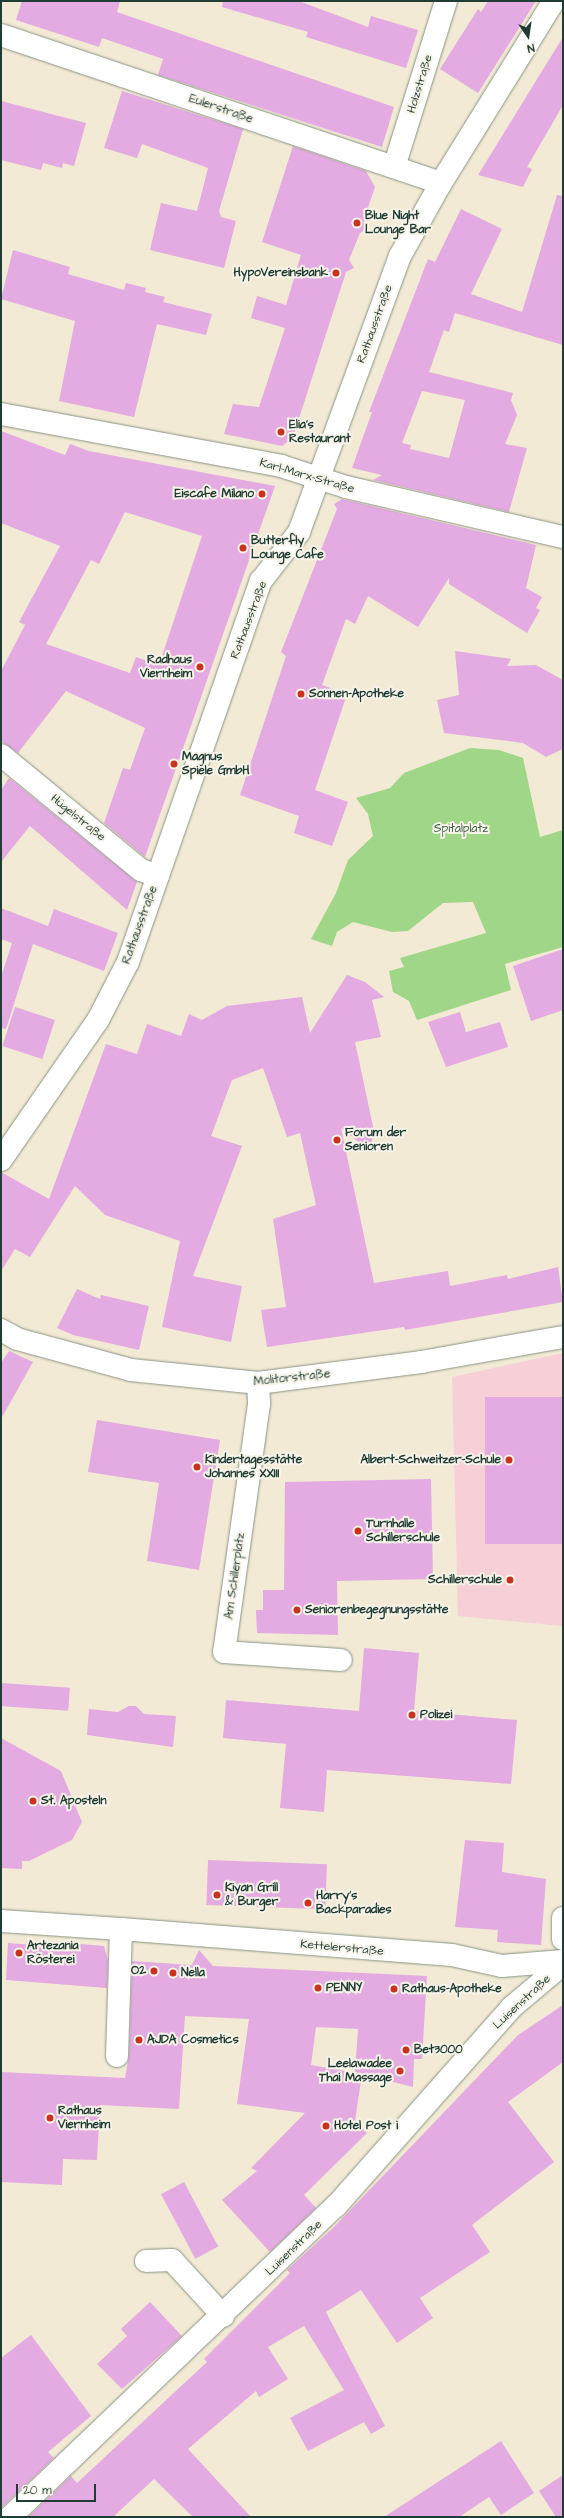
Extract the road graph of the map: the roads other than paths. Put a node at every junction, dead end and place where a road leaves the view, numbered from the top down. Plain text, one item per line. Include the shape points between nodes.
1 (446, 1) edge
2 (554, 1) edge
3 (1, 35) edge
4 (394, 167) junction
5 (441, 183) junction
6 (1, 414) edge
7 (318, 478) junction
8 (563, 537) edge
9 (1, 755) edge
10 (158, 876) junction
11 (1, 1160) edge
12 (1, 1330) edge
13 (563, 1337) edge
14 (258, 1383) junction
15 (341, 1660) dead end
16 (563, 1918) edge
17 (1, 1921) edge
18 (121, 1929) junction
19 (563, 1938) edge
20 (563, 1963) edge
21 (116, 2056) dead end
22 (146, 2261) dead end
23 (223, 2316) junction
24 (10, 2517) edge

1 - 4 street, Holzstraße
2 - 5 street, Rathausstraße
3 - 4 street, Eulerstraße
4 - 5 street, Eulerstraße
5 - 7 street, Rathausstraße via 400,256
6 - 7 street, Karl-Marx-Straße via 281,466
7 - 8 street, Karl-Marx-Straße
7 - 10 street, Rathausstraße via 299,532 261,581
9 - 10 street, Hügelstraße via 142,870
10 - 11 street, Rathausstraße via 128,962 98,1020
12 - 14 street, Molitorstraße via 17,1339 131,1370
13 - 14 street, Molitorstraße via 421,1362
14 - 15 street, Am Schillerplatz via 258,1404 224,1652
16 - 19 street
17 - 18 street, Kettelerstraße
18 - 20 street, Kettelerstraße via 452,1955 502,1966
18 - 21 street
20 - 23 street, Luisenstraße via 512,2008 336,2206
22 - 23 street via 172,2260
23 - 24 street, Luisenstraße

